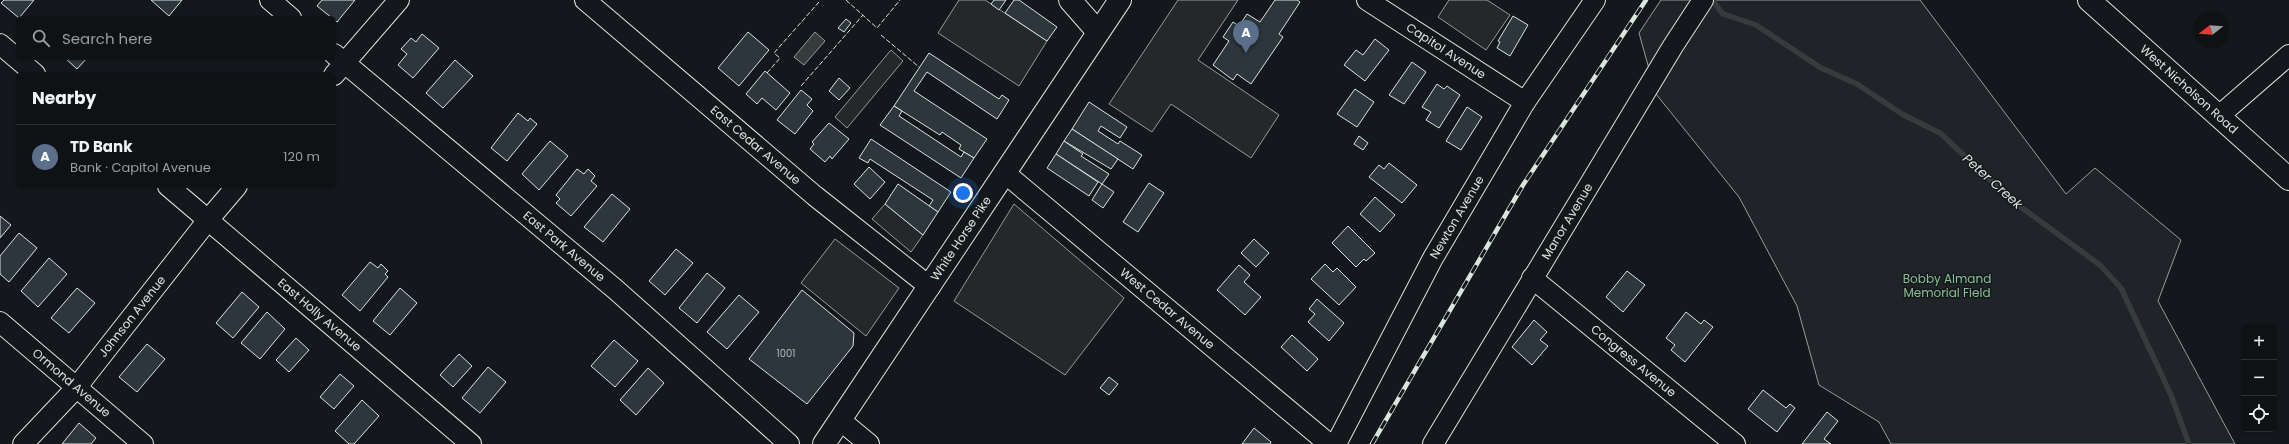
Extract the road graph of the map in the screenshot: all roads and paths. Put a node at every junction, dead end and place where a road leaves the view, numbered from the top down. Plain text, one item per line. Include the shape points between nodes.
1 (270, 0) edge
2 (399, 0) edge
3 (585, 0) edge
4 (1070, 0) edge
5 (1120, 0) edge
6 (1367, 0) edge
7 (1595, 0) edge
8 (1703, 0) edge
9 (2089, 0) edge
10 (290, 16) edge
11 (1098, 32) junction
12 (0, 44) edge
13 (2289, 55) edge
14 (16, 58) edge
15 (19, 60) edge
16 (337, 64) edge
17 (33, 72) edge
18 (1525, 102) junction
19 (2220, 115) junction
20 (1006, 174) junction
21 (2289, 179) edge
22 (170, 188) edge
23 (235, 188) edge
24 (208, 220) junction
25 (1532, 278) junction
26 (930, 287) junction
27 (0, 322) edge
28 (76, 388) junction
29 (840, 420) junction
30 (23, 444) edge
31 (143, 444) edge
32 (471, 444) edge
33 (789, 444) edge
34 (824, 444) edge
35 (869, 444) edge
36 (1329, 444) edge
37 (1336, 444) edge
38 (1433, 444) edge
39 (1735, 444) edge

1 - 10 street
2 - 16 street
3 - 26 street, East Cedar Avenue via 815,196
4 - 11 main road
5 - 11 main road, White Horse Pike
6 - 18 street, Capitol Avenue
7 - 18 street, Newton Avenue
8 - 25 street, Manor Avenue
9 - 19 main road, West Nicholson Road
11 - 20 main road, White Horse Pike
12 - 14 street
13 - 19 street
15 - 17 street
16 - 33 street, East Park Avenue via 615,289
18 - 37 street, Newton Avenue via 1433,258
19 - 21 main road, West Nicholson Road
20 - 26 main road, White Horse Pike
20 - 36 street, West Cedar Avenue
22 - 24 street, East Holly Avenue
23 - 24 street, Johnson Avenue
24 - 28 street, Johnson Avenue
24 - 32 street, East Holly Avenue
25 - 38 street, Manor Avenue
25 - 39 street, Congress Avenue
26 - 29 main road, White Horse Pike
27 - 28 street, Ormond Avenue
28 - 30 street, Johnson Avenue
28 - 31 street, Ormond Avenue
29 - 34 main road, White Horse Pike
29 - 35 street

